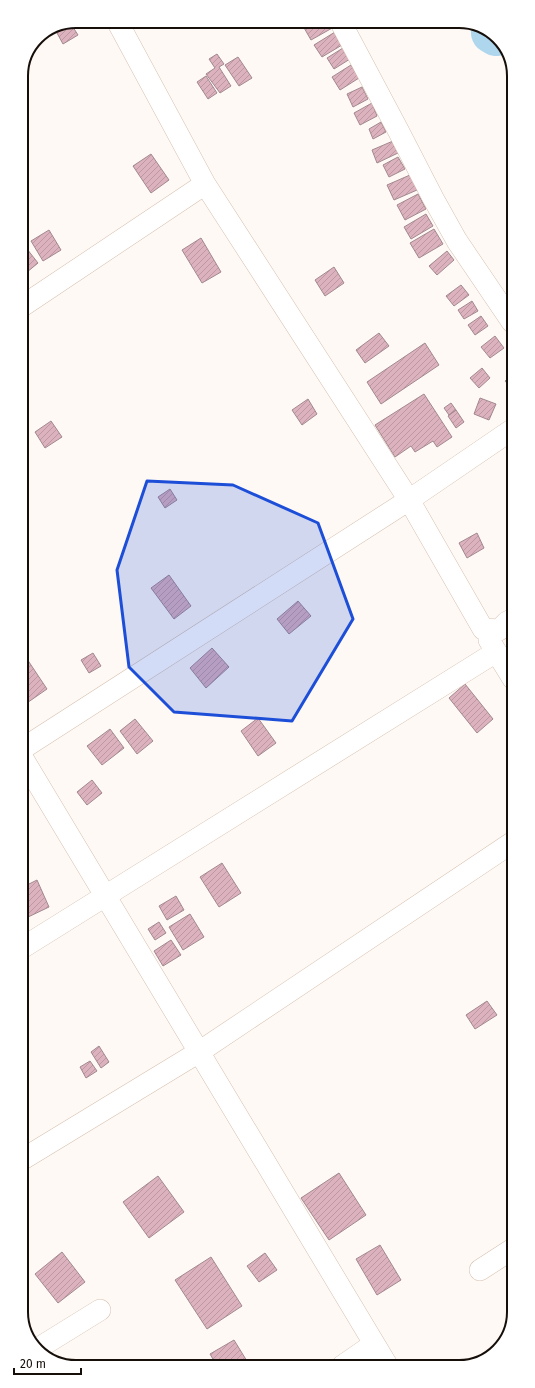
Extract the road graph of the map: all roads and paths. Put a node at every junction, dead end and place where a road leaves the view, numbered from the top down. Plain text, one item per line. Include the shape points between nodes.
1 (121, 28) edge
2 (344, 28) edge
3 (205, 184) junction
4 (28, 302) edge
5 (507, 314) edge
6 (507, 433) edge
7 (409, 500) junction
8 (507, 622) edge
9 (483, 629) junction
10 (496, 652) junction
11 (507, 669) edge
12 (28, 745) edge
13 (28, 768) edge
14 (507, 846) edge
15 (105, 896) junction
16 (28, 944) edge
17 (199, 1052) junction
18 (28, 1156) edge
19 (507, 1253) edge
20 (480, 1270) dead end
21 (100, 1310) dead end
22 (374, 1344) junction
23 (42, 1346) edge
24 (351, 1360) edge
25 (383, 1360) edge

1 - 3 street
2 - 5 street via 433,198
3 - 4 street
3 - 7 street
6 - 7 street
7 - 9 street
7 - 12 street
8 - 9 street via 499,630
9 - 10 street
10 - 11 street
10 - 15 street
13 - 15 street
14 - 17 street
15 - 16 street
15 - 17 street
17 - 18 street
17 - 22 street
19 - 20 street
21 - 23 street
22 - 24 street
22 - 25 street

